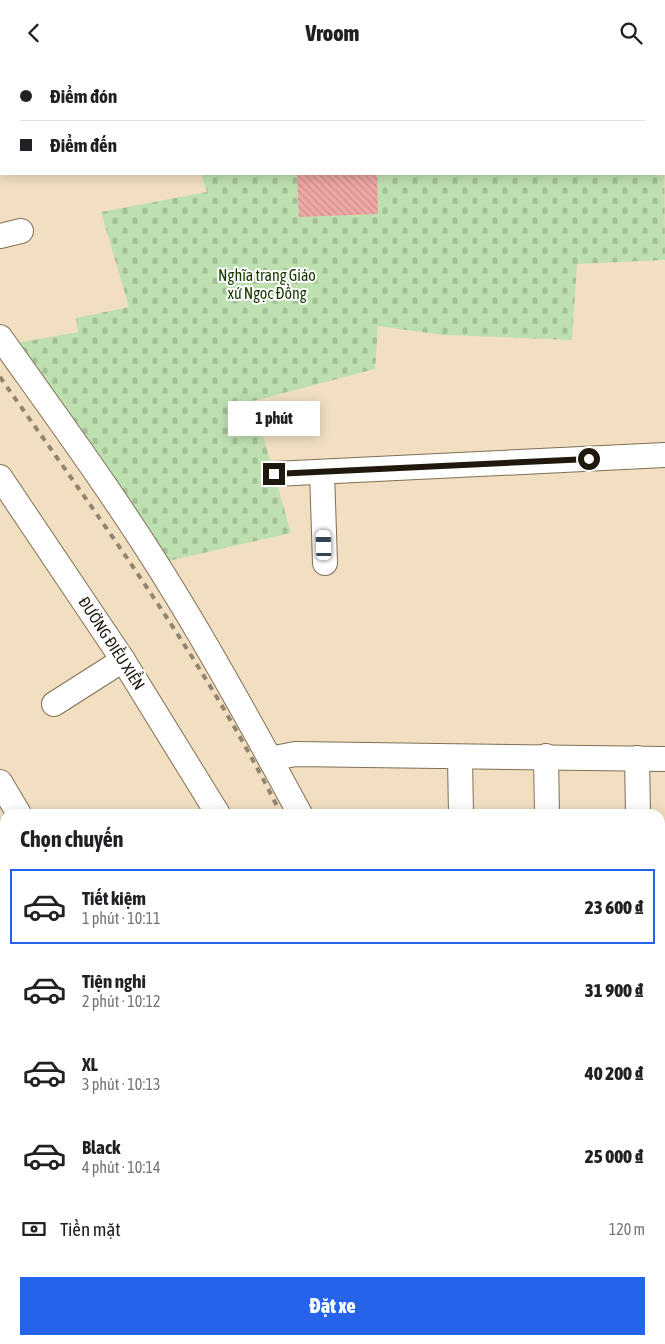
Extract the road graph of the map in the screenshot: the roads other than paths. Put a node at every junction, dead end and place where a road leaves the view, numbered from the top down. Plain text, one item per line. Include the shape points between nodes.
1 (0, 337) edge
2 (665, 455) edge
3 (322, 472) junction
4 (274, 474) dead end
5 (4, 490) edge
6 (325, 563) dead end
7 (123, 660) junction
8 (54, 704) dead end
9 (546, 756) junction
10 (460, 757) junction
11 (637, 758) junction
12 (270, 759) junction
13 (665, 759) edge
14 (0, 782) edge
15 (16, 809) edge
16 (215, 809) edge
17 (297, 809) edge
18 (461, 809) edge
19 (547, 809) edge
20 (638, 809) edge

1 - 12 street via 172,589
2 - 3 street
3 - 4 street
3 - 6 street
5 - 7 street, ĐƯỜNG ĐIỀU XIỂN
7 - 8 street
7 - 16 street, ĐƯỜNG ĐIỀU XIỂN
9 - 10 street
9 - 11 street
9 - 19 street
10 - 12 street via 295,755
10 - 18 street
11 - 13 street
11 - 20 street
12 - 17 street
14 - 15 street

